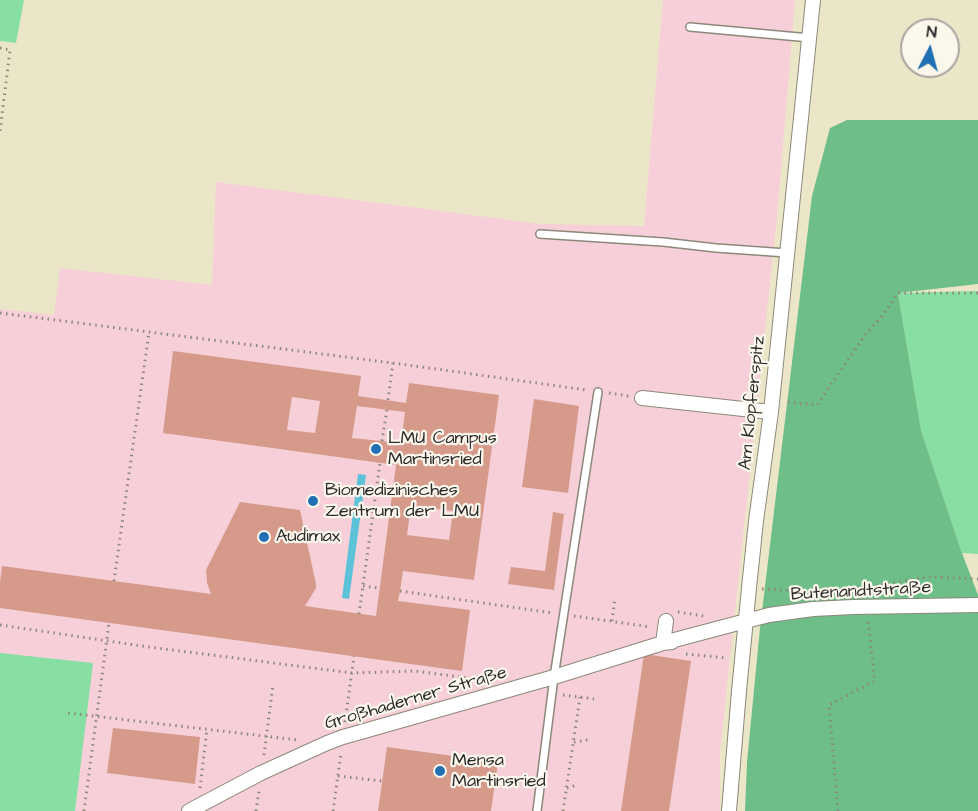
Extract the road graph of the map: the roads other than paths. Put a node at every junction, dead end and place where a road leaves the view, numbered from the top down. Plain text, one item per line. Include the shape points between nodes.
1 (813, 0) edge
2 (690, 27) dead end
3 (810, 38) junction
4 (540, 234) dead end
5 (787, 253) junction
6 (598, 392) road end
7 (642, 398) road end
8 (772, 406) junction
9 (978, 605) edge
10 (746, 621) junction
11 (665, 625) road end
12 (663, 643) junction
13 (554, 677) junction
14 (194, 808) edge
15 (537, 811) edge
16 (729, 811) edge

1 - 3 street, Am Klopferspitz
2 - 3 lane
3 - 5 street, Am Klopferspitz
4 - 5 lane
5 - 8 street, Am Klopferspitz
6 - 13 lane
7 - 8 street
8 - 10 street, Am Klopferspitz
9 - 10 street, Butenandtstraße via 813,609
10 - 12 street, Großhaderner Straße
10 - 16 street, Am Klopferspitz
11 - 12 street
12 - 13 street, Großhaderner Straße
13 - 14 street, Großhaderner Straße via 327,743
13 - 15 lane

